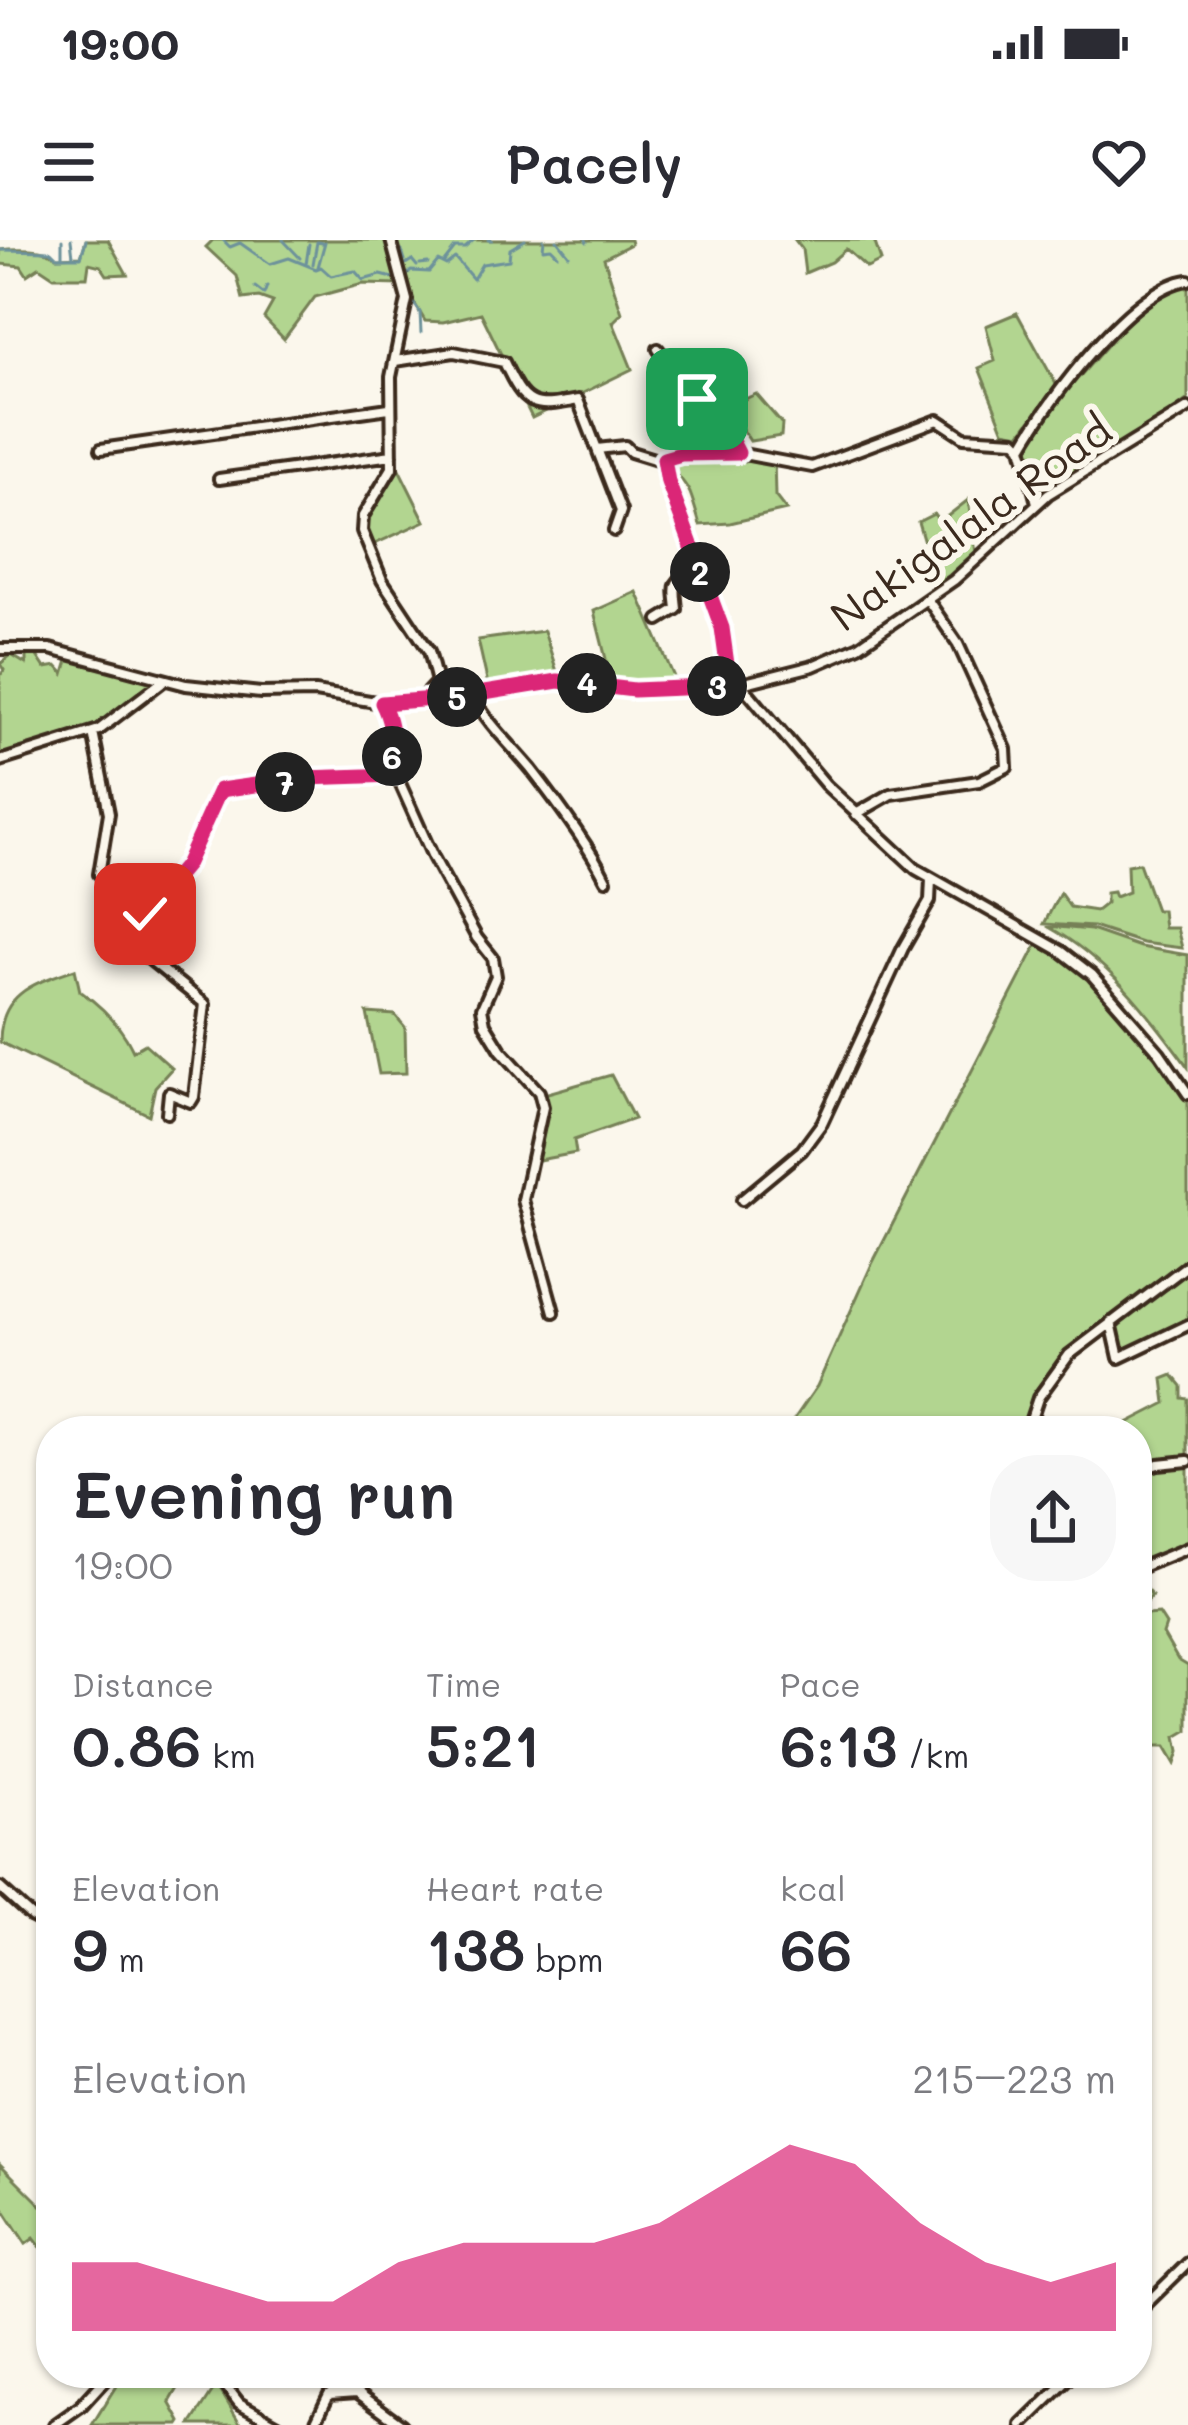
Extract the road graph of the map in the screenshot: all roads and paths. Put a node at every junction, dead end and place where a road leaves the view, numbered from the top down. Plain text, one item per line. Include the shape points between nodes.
1 (391, 240) edge
2 (1188, 280) edge
3 (658, 349) dead end
4 (395, 361) junction
5 (389, 408) junction
6 (1188, 408) edge
7 (1022, 447) junction
8 (100, 448) dead end
9 (597, 449) junction
10 (738, 453) junction
11 (392, 455) junction
12 (664, 459) junction
13 (219, 479) dead end
14 (1037, 502) junction
15 (614, 531) dead end
16 (698, 568) junction
17 (927, 599) junction
18 (659, 620) dead end
19 (0, 649) edge
20 (164, 681) junction
21 (437, 682) junction
22 (735, 685) junction
23 (472, 695) junction
24 (449, 697) junction
25 (422, 700) junction
26 (382, 703) junction
27 (93, 732) junction
28 (0, 761) edge
29 (396, 775) junction
30 (856, 814) junction
31 (931, 878) junction
32 (606, 880) dead end
33 (151, 907) junction
34 (1188, 1094) edge
35 (166, 1113) dead end
36 (742, 1200) dead end
37 (1188, 1264) edge
38 (554, 1312) dead end
39 (1111, 1322) junction
40 (1188, 1324) edge
41 (1172, 1332) junction
42 (1188, 1340) edge
43 (1032, 1416) edge
44 (1188, 1461) edge
45 (1152, 1466) edge
46 (1188, 1548) edge
47 (1152, 1563) edge
48 (0, 1888) edge
49 (36, 1918) edge
50 (1188, 2263) edge
51 (1152, 2298) edge
52 (97, 2388) edge
53 (227, 2388) edge
54 (1059, 2388) edge
55 (1025, 2421) edge
56 (54, 2425) edge
57 (278, 2425) edge
58 (314, 2425) edge
59 (402, 2425) edge
60 (1040, 2425) edge

1 - 4 street via 407,300
2 - 7 street via 1132,308
3 - 10 street via 694,397 718,414
4 - 5 street
4 - 9 street via 454,352 504,362 534,405 578,400
5 - 8 street
5 - 11 street
6 - 14 street, Nakigalala Road
7 - 10 street via 1004,437 964,437 938,420 812,467
7 - 14 street
9 - 12 street via 625,446
9 - 15 street via 621,511
10 - 12 street
11 - 13 street
11 - 21 street via 391,474 363,516 363,540 424,640
12 - 16 street
14 - 17 street, Nakigalala Road
16 - 18 street via 675,583 677,609
16 - 22 street
17 - 22 street, Nakigalala Road via 850,651
17 - 30 street via 958,644 1007,767 979,781 891,794
19 - 20 street, Nakigalala Road via 50,649
20 - 26 street, Nakigalala Road
20 - 27 street
21 - 24 street
21 - 25 street
22 - 23 street, Nakigalala Road via 634,690 558,681
22 - 30 street
23 - 24 street, Nakigalala Road
23 - 32 street
24 - 25 street, Nakigalala Road
25 - 26 street, Nakigalala Road
26 - 29 street
27 - 28 street
27 - 33 street via 109,813 99,874
29 - 33 street via 224,788 186,865
29 - 38 street via 493,958 496,976 482,1008 487,1029 541,1095 523,1200
30 - 31 street
31 - 34 street via 1076,960
31 - 36 street via 930,902 822,1123
33 - 35 street via 123,938 205,1004 194,1097 169,1093
37 - 39 street
39 - 41 street via 1119,1358
39 - 43 street via 1051,1375
40 - 41 street
41 - 42 street
44 - 45 street
46 - 47 street
48 - 49 street
50 - 51 street
52 - 56 street
53 - 57 street
54 - 55 street
55 - 60 street
58 - 59 street via 329,2394 357,2392

